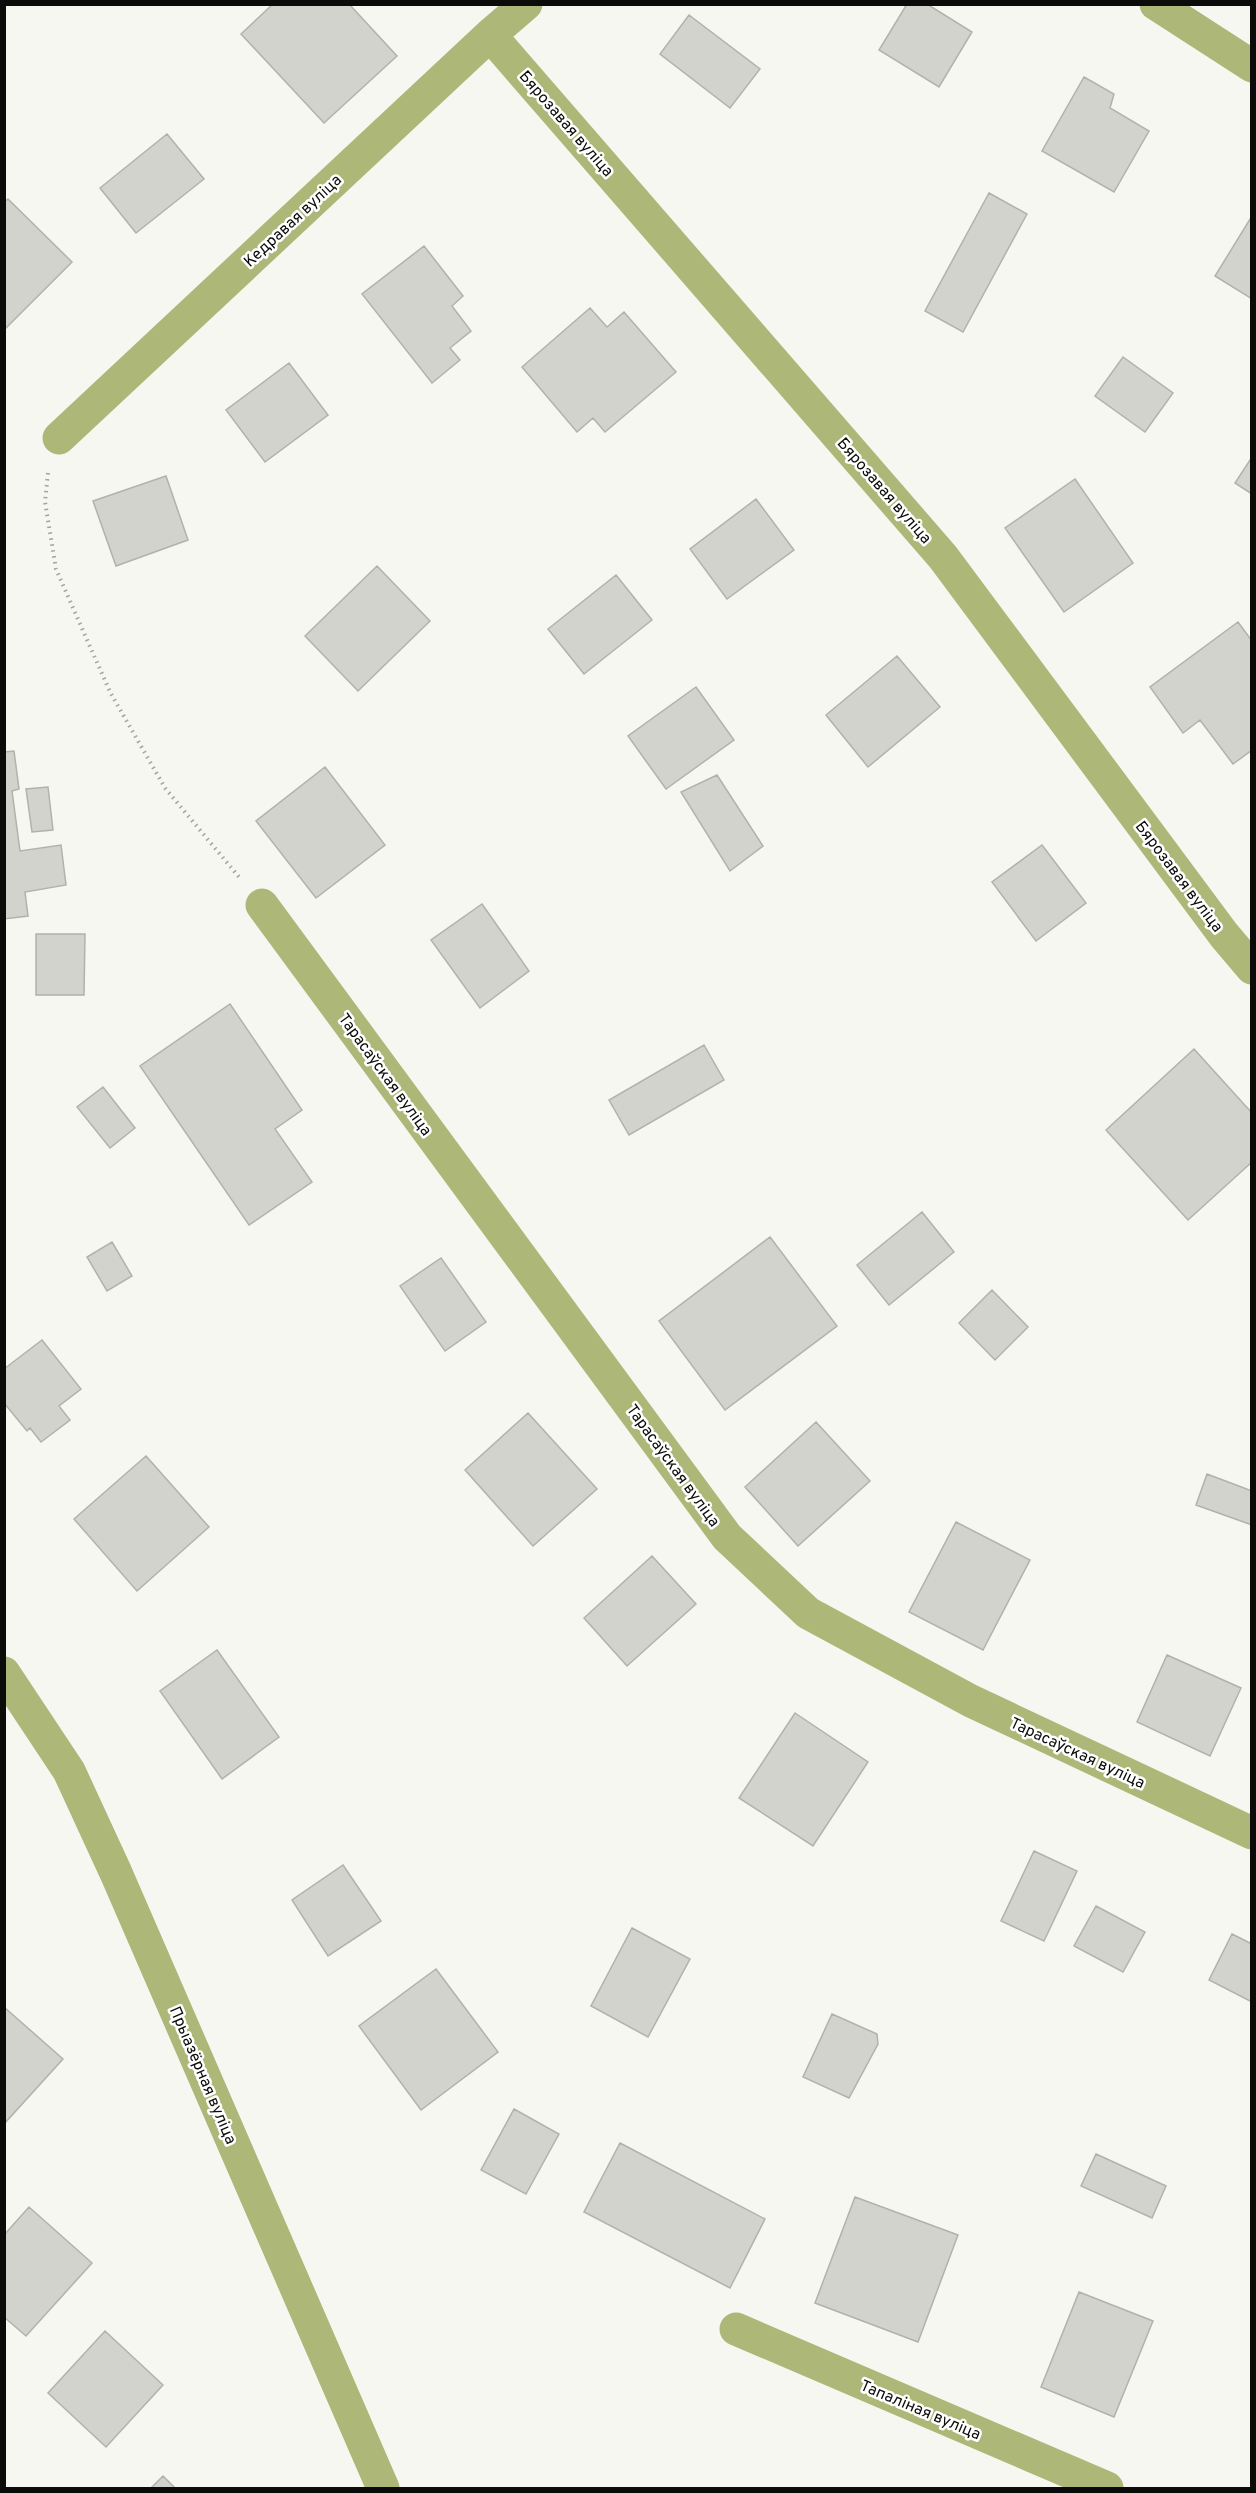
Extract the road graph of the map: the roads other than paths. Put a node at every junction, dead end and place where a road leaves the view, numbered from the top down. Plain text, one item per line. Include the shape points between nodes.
1 (526, 4) edge
2 (1156, 4) edge
3 (490, 35) junction
4 (1251, 66) edge
5 (59, 438) road end
6 (262, 905) road end
7 (1251, 968) edge
8 (4, 1673) edge
9 (1251, 1833) edge
10 (736, 2330) dead end
11 (383, 2488) edge
12 (1107, 2488) edge

1 - 3 street, Кедравая вуліца
2 - 4 street
3 - 5 street, Кедравая вуліца
3 - 7 street, Бярозавая вуліца via 944,557
6 - 9 street, Тарасаўская вуліца via 727,1537 808,1613 971,1701
8 - 11 street, Прыазёрная вуліца via 69,1772 116,1873
10 - 12 street, Тапаліная вуліца

